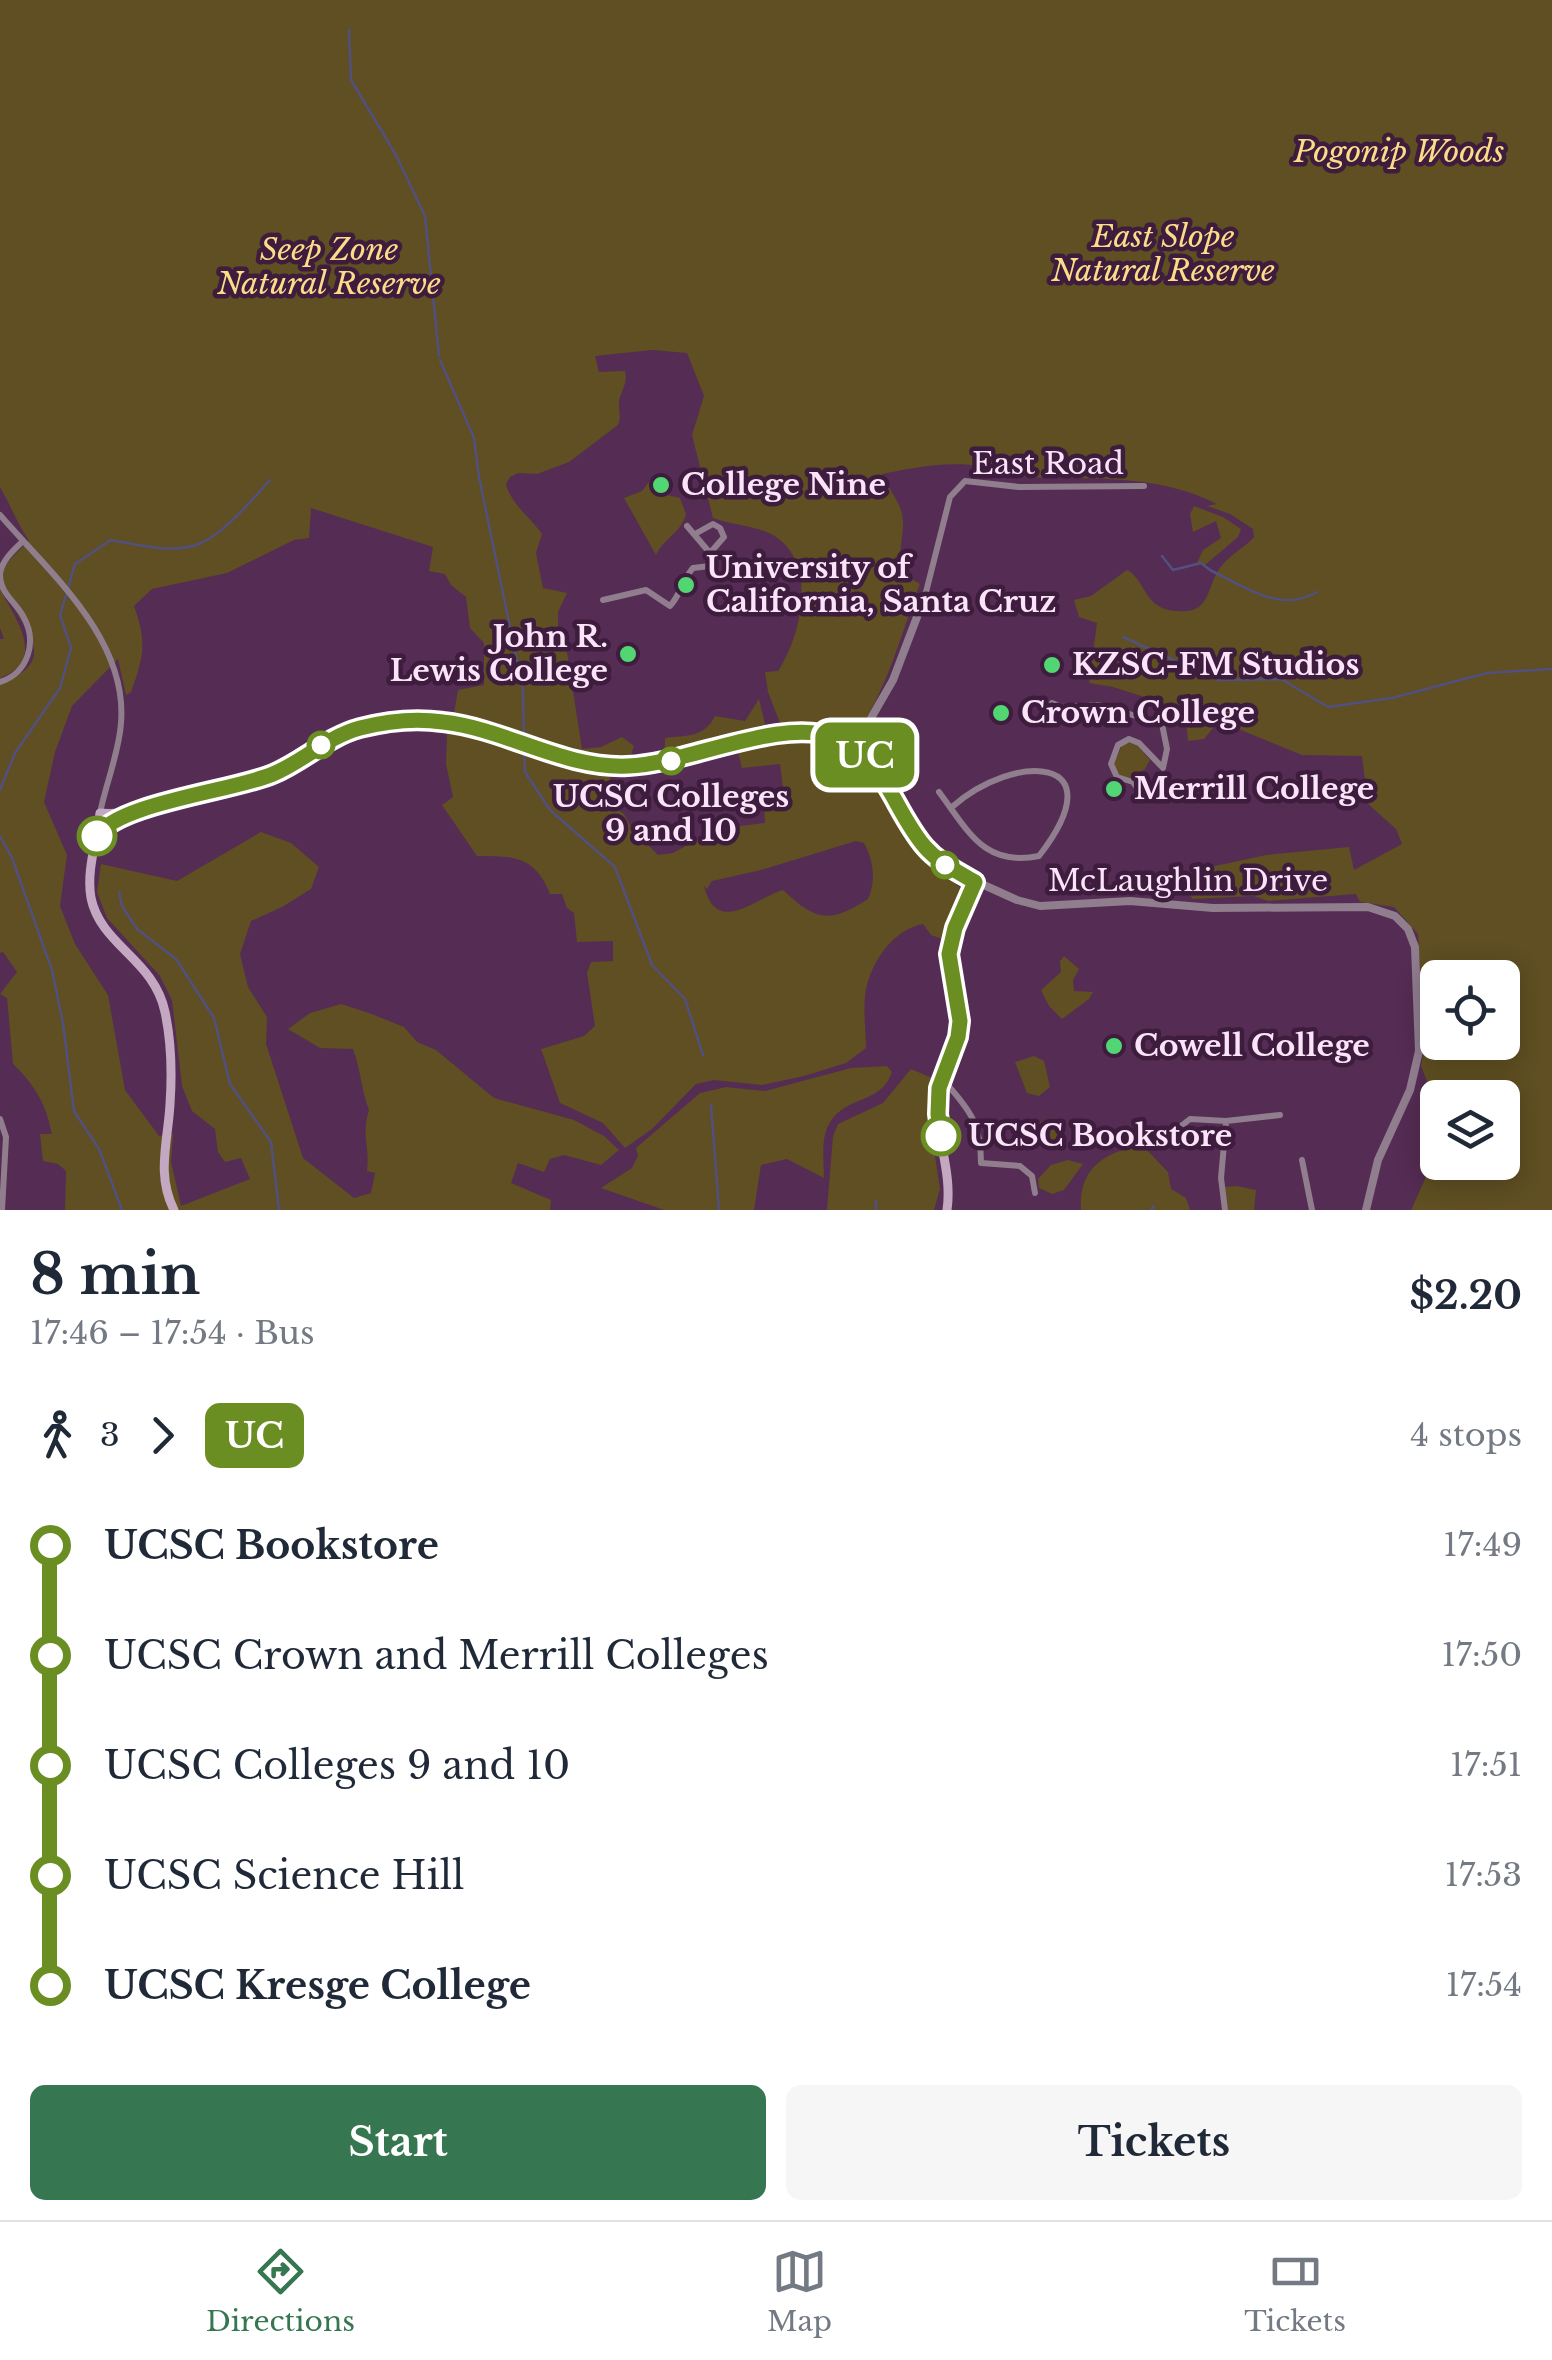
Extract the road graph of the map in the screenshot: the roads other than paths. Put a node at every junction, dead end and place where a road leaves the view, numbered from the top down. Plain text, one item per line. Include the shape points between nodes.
1 (1144, 486) dead end
2 (0, 515) edge
3 (686, 526) dead end
4 (695, 534) junction
5 (22, 541) junction
6 (710, 566) dead end
7 (924, 596) joint
8 (602, 600) dead end
9 (0, 682) edge
10 (1052, 703) dead end
11 (855, 746) junction
12 (938, 792) dead end
13 (1144, 798) dead end
14 (952, 807) junction
15 (100, 813) junction
16 (975, 882) junction
17 (946, 1082) dead end
18 (1280, 1115) dead end
19 (0, 1118) edge
20 (1226, 1121) junction
21 (1167, 1136) dead end
22 (1302, 1160) dead end
23 (1034, 1193) dead end
24 (2, 1210) edge
25 (174, 1210) edge
26 (947, 1210) edge
27 (1225, 1210) edge
28 (1312, 1210) edge
29 (1366, 1210) edge

1 - 7 street, East Road via 1019,488 965,481 953,491
2 - 5 street
3 - 4 street
4 - 4 street via 709,525 720,528 722,542 710,553
5 - 9 street via 6,559 0,581 23,616 29,653 22,668
5 - 15 street via 105,642 119,684 121,727
6 - 8 street via 693,568 670,606 646,590
7 - 11 street via 893,680
10 - 13 street via 1100,705 1160,722 1167,749 1163,768 1134,740 1118,746 1110,768
11 - 15 main road via 802,731 652,764 604,765 481,730 424,720 378,724 338,736 263,777 135,812
11 - 16 main road, McLaughlin Drive via 926,848
12 - 14 street
14 - 14 street via 978,786 1025,771 1052,772 1069,794 1060,827 1044,850 1018,860 980,843
15 - 25 main road via 91,875 94,908 152,978 166,1016 170,1101 163,1178
16 - 26 main road via 949,954 960,1021 938,1098
16 - 29 street, McLaughlin Drive via 1040,906 1107,900 1378,908 1395,916 1408,930 1416,957 1420,1033 1410,1090 1372,1177
17 - 23 street via 982,1136 981,1164 1020,1166 1032,1176
18 - 20 street
19 - 24 street via 6,1137
20 - 21 street via 1185,1120
20 - 27 street
22 - 28 street

